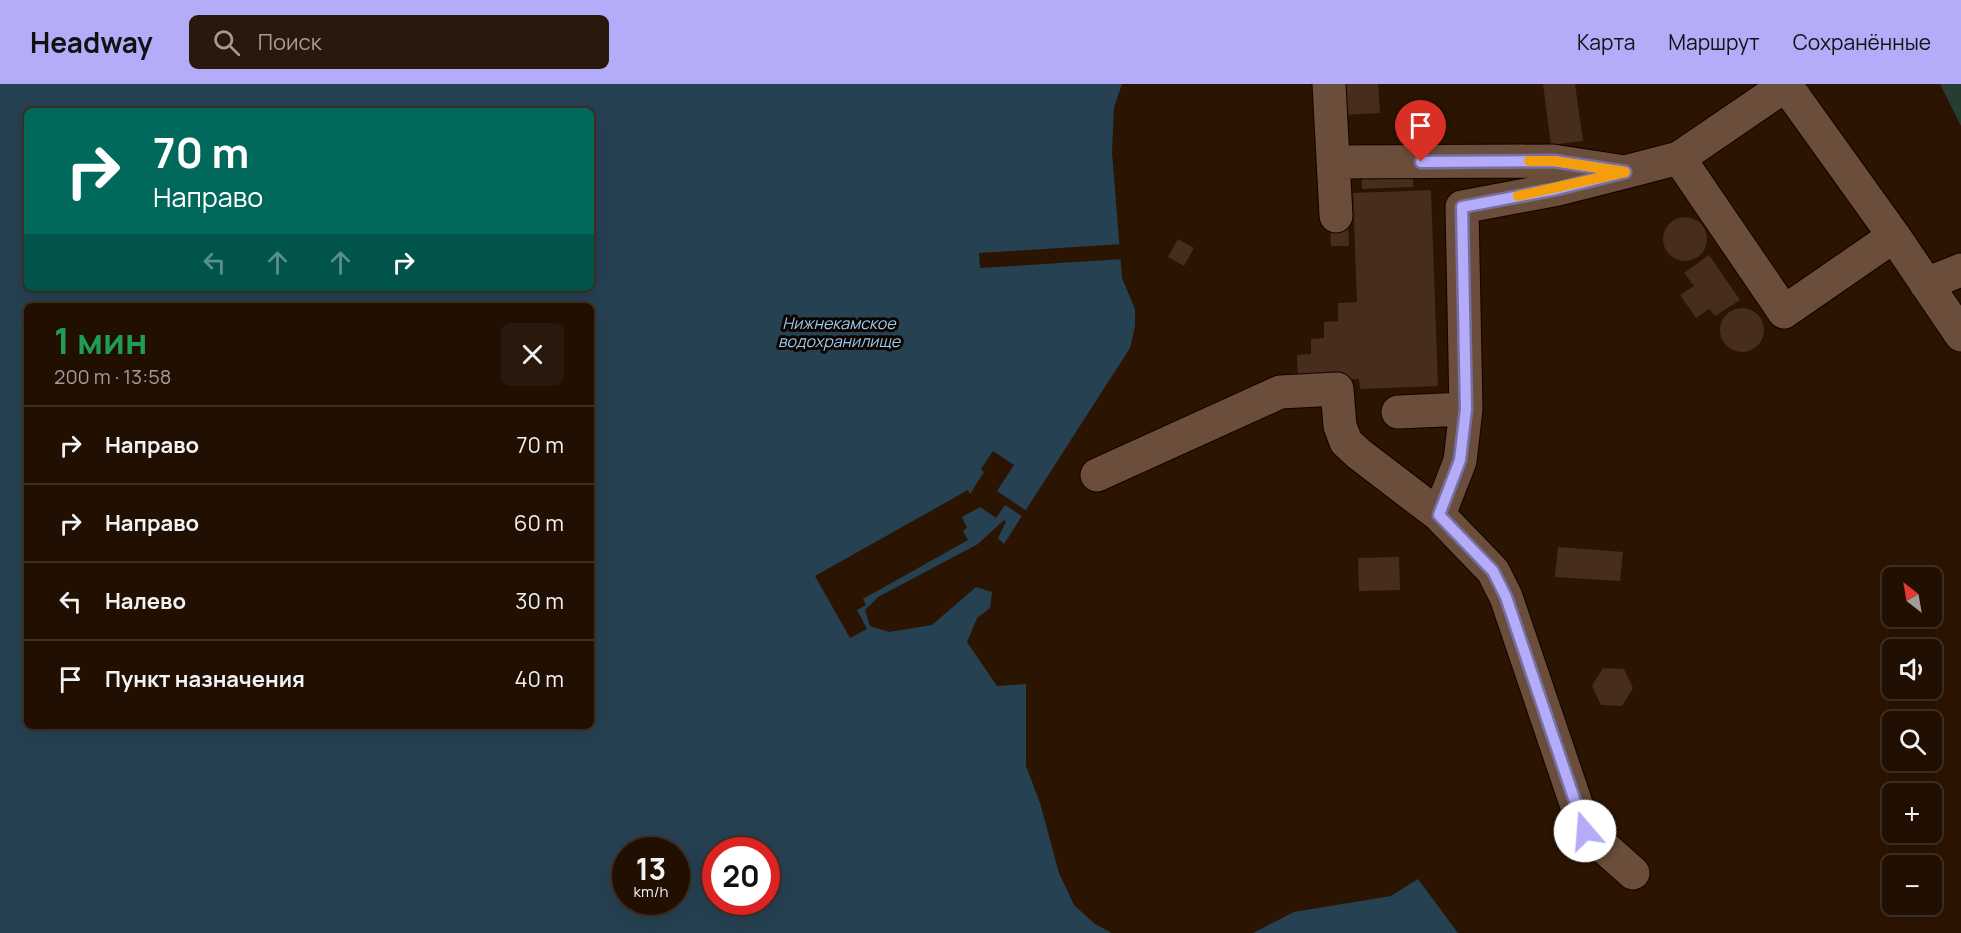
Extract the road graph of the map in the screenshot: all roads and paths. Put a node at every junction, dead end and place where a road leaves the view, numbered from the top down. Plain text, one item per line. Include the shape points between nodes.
1 (1329, 84) edge
2 (1786, 84) edge
3 (1678, 159) junction
4 (1333, 162) junction
5 (1625, 172) junction
6 (1336, 216) dead end
7 (1894, 236) junction
8 (1961, 270) edge
9 (1926, 284) junction
10 (1961, 335) edge
11 (1466, 409) junction
12 (1398, 412) dead end
13 (1097, 475) dead end
14 (1439, 515) junction
15 (1633, 873) dead end

1 - 4 lane
2 - 3 lane
2 - 7 lane
3 - 5 lane
3 - 7 lane via 1784,312
4 - 5 lane via 1554,161
4 - 6 lane
5 - 11 lane via 1462,207
7 - 9 lane
8 - 9 lane
9 - 10 lane
11 - 12 lane
11 - 14 lane via 1460,460
13 - 14 lane via 1280,392 1336,389 1346,442
14 - 15 lane via 1493,571 1506,597 1585,831

